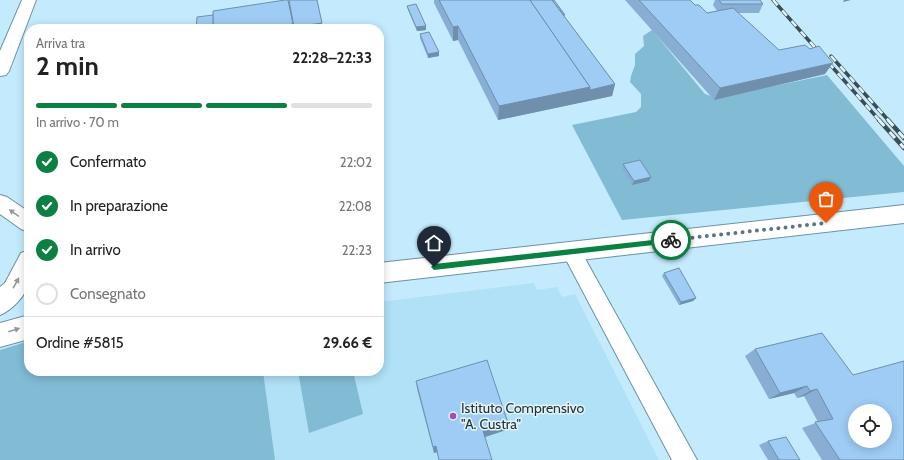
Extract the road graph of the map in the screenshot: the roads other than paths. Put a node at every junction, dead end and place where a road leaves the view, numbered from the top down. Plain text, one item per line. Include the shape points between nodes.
1 (29, 0) edge
2 (0, 71) edge
3 (0, 203) edge
4 (904, 214) edge
5 (24, 220) edge
6 (571, 252) junction
7 (24, 269) edge
8 (384, 272) edge
9 (0, 304) edge
10 (24, 327) edge
11 (0, 334) edge
12 (685, 460) edge

1 - 2 street
5 -> 3 street
4 - 6 street
6 - 8 street
6 - 12 street
9 -> 7 street via 13,290
11 -> 10 street

